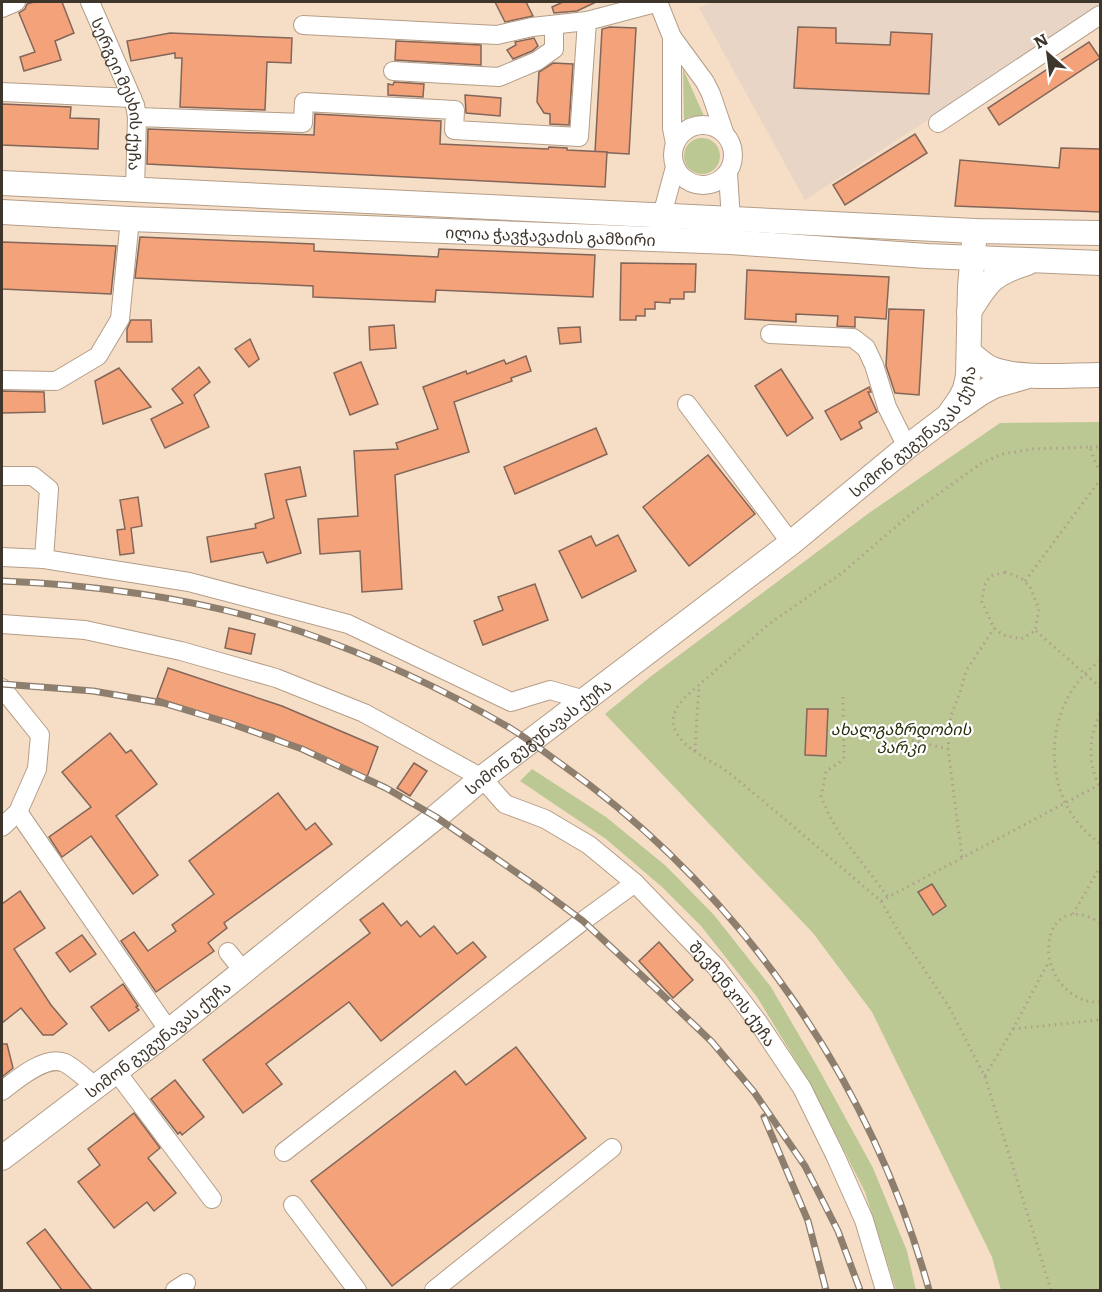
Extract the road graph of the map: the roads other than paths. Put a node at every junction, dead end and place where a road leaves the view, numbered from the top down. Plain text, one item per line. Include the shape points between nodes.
1 (15, 2) edge
2 (90, 2) edge
3 (658, 2) edge
4 (2, 8) edge
5 (1101, 15) edge
6 (587, 21) junction
7 (303, 25) dead end
8 (554, 25) junction
9 (672, 37) junction
10 (393, 71) dead end
11 (2, 92) edge
12 (132, 98) junction
13 (136, 117) junction
14 (938, 123) dead end
15 (724, 132) junction
16 (675, 144) junction
17 (675, 167) junction
18 (728, 174) junction
19 (2, 183) edge
20 (135, 189) junction
21 (2, 212) edge
22 (663, 214) junction
23 (130, 219) junction
24 (731, 230) junction
25 (975, 231) junction
26 (1101, 233) edge
27 (661, 240) junction
28 (972, 257) junction
29 (1036, 260) junction
30 (1101, 263) edge
31 (969, 312) junction
32 (770, 334) dead end
33 (969, 352) junction
34 (1031, 375) junction
35 (1101, 375) edge
36 (2, 380) edge
37 (687, 404) dead end
38 (948, 416) junction
39 (907, 447) junction
40 (2, 476) edge
41 (791, 543) junction
42 (2, 557) edge
43 (45, 560) junction
44 (2, 624) edge
45 (2, 688) edge
46 (585, 700) junction
47 (482, 778) junction
48 (18, 812) junction
49 (2, 827) edge
50 (635, 883) junction
51 (228, 952) dead end
52 (244, 972) junction
53 (169, 1031) junction
54 (116, 1071) junction
55 (96, 1087) junction
56 (2, 1091) edge
57 (612, 1148) dead end
58 (4, 1151) edge
59 (284, 1152) dead end
60 (212, 1199) dead end
61 (293, 1205) dead end
62 (357, 1290) edge
63 (434, 1290) edge
64 (885, 1290) edge

1 - 4 street
2 - 12 street, სერგეი მესხის ქუჩა
3 - 6 street
3 - 9 street
5 - 14 street
6 - 8 street
6 - 13 street via 579,137 454,130 455,110 304,102 303,123
7 - 8 street via 497,35
8 - 10 street via 554,49 537,61 498,77
9 - 15 street via 705,82
9 - 16 street
11 - 12 street
12 - 13 street, სერგეი მესხის ქუჩა
13 - 20 street, სერგეი მესხის ქუჩა
15 - 16 street via 706,124 696,125 687,129
15 - 18 street via 734,151
16 - 17 street
17 - 18 street via 683,178 700,185 718,182
17 - 22 street
18 - 24 street
19 - 20 main road, ილია ჭავჭავაძის გამზირი
20 - 22 main road, ილია ჭავჭავაძის გამზირი
21 - 23 main road, ილია ჭავჭავაძის გამზირი
22 - 24 main road, ილია ჭავჭავაძის გამზირი
22 - 27 street
23 - 27 main road, ილია ჭავჭავაძის გამზირი
23 - 36 street via 120,319 98,356 56,381
24 - 25 main road, ილია ჭავჭავაძის გამზირი
24 - 27 main road, ილია ჭავჭავაძის გამზირი
24 - 28 main road, ილია ჭავჭავაძის გამზირი via 927,256
25 - 26 main road, ილია ჭავჭავაძის გამზირი
25 - 28 main road, სიმონ გუგუნავას ქუჩა
28 - 29 main road, ილია ჭავჭავაძის გამზირი
28 - 31 main road, სიმონ გუგუნავას ქუჩა
29 - 30 main road, ილია ჭავჭავაძის გამზირი
29 - 31 main road via 995,276
31 - 33 main road, სიმონ გუგუნავას ქუჩა
32 - 39 street via 853,338 860,343 874,364 887,407
33 - 34 main road via 991,368
33 - 38 main road, სიმონ გუგუნავას ქუჩა via 965,389
34 - 35 main road
34 - 38 main road via 994,386
37 - 41 street
38 - 39 main road, სიმონ გუგუნავას ქუჩა
39 - 41 main road, სიმონ გუგუნავას ქუჩა
40 - 43 street via 33,476 49,489
41 - 46 main road, სიმონ გუგუნავას ქუჩა
42 - 43 street
43 - 46 street via 189,582 348,624 511,702 550,690
44 - 47 street, შევჩენკოს ქუჩა via 85,630 181,651 276,678 364,713
45 - 48 street via 40,735 37,769
46 - 47 main road, სიმონ გუგუნავას ქუჩა
47 - 50 street, შევჩენკოს ქუჩა via 505,804 545,819 589,845
47 - 52 main road, სიმონ გუგუნავას ქუჩა
48 - 49 street
48 - 53 street
50 - 59 street
50 - 64 street, შევჩენკოს ქუჩა via 716,967 802,1088 864,1220
51 - 52 street
52 - 53 main road, სიმონ გუგუნავას ქუჩა
53 - 54 main road, სიმონ გუგუნავას ქუჩა
54 - 55 main road, სიმონ გუგუნავას ქუჩა
54 - 60 street
55 - 56 street via 64,1063 52,1061 39,1065
55 - 58 main road, სიმონ გუგუნავას ქუჩა
57 - 63 street
61 - 62 street

